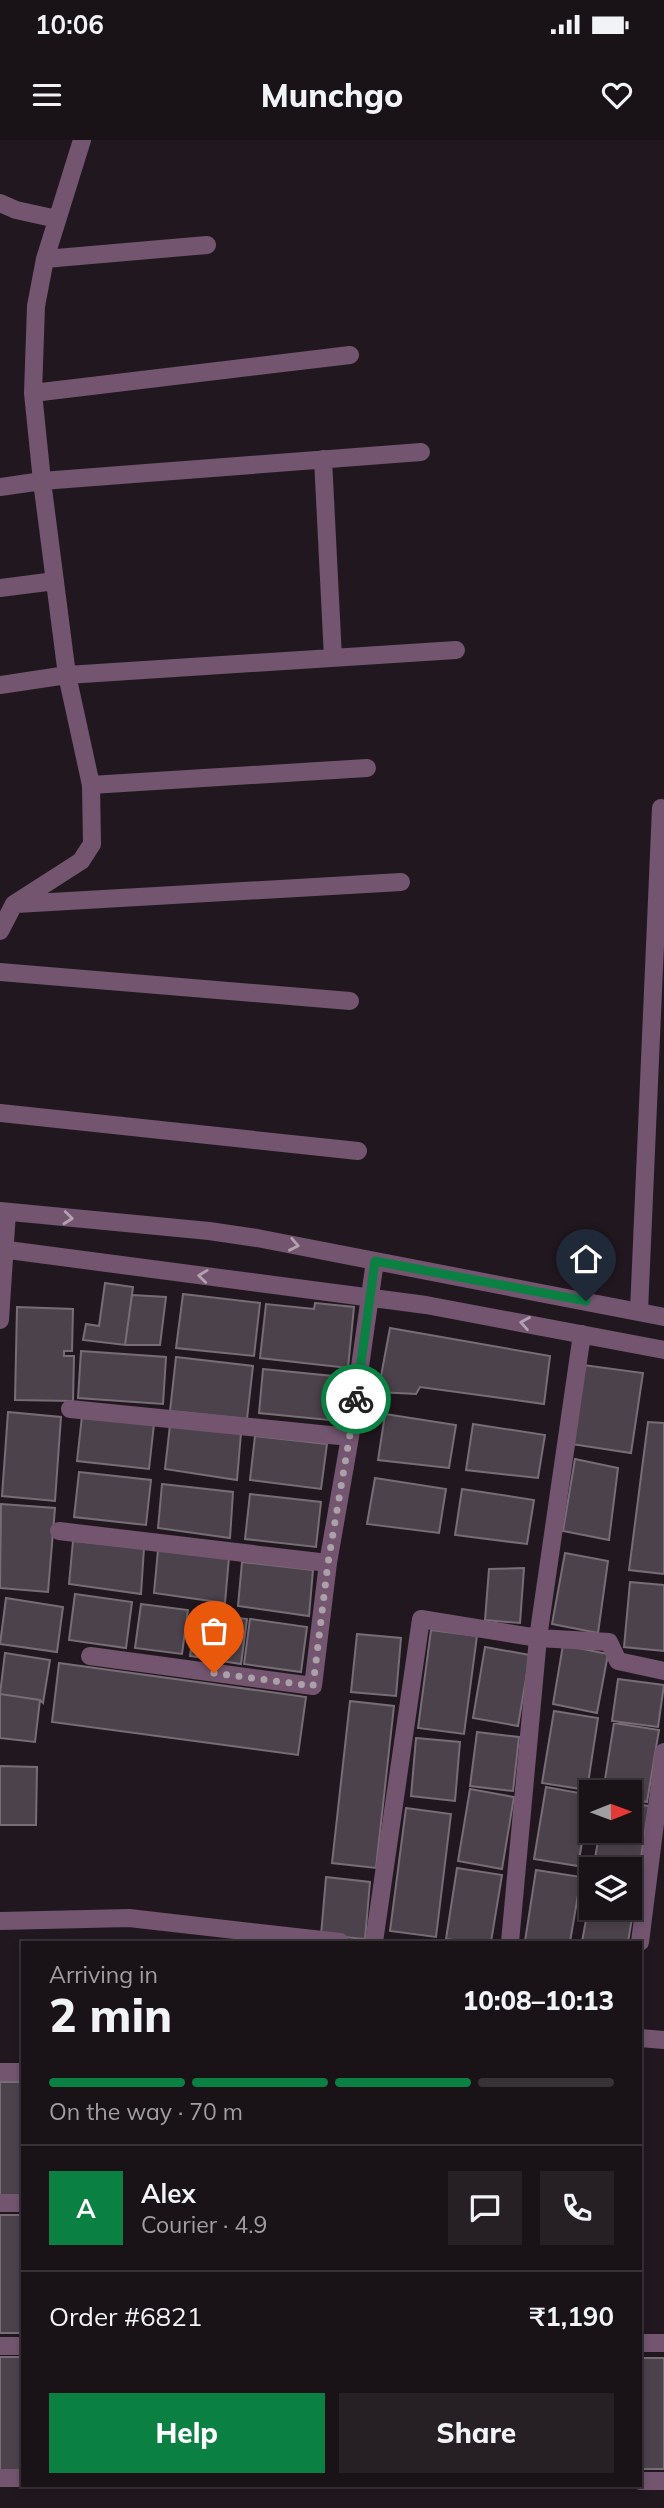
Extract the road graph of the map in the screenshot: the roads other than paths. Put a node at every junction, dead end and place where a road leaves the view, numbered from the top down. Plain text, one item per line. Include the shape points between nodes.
1 (82, 140) edge
2 (0, 204) edge
3 (57, 219) junction
4 (207, 245) dead end
5 (45, 259) junction
6 (350, 355) dead end
7 (33, 393) junction
8 (421, 452) dead end
9 (323, 459) junction
10 (42, 481) junction
11 (0, 487) edge
12 (55, 581) junction
13 (0, 588) edge
14 (456, 650) dead end
15 (333, 658) junction
16 (67, 675) junction
17 (0, 685) edge
18 (367, 768) dead end
19 (91, 785) junction
20 (661, 808) dead end
21 (401, 882) dead end
22 (14, 904) junction
23 (0, 932) edge
24 (0, 972) edge
25 (351, 1001) dead end
26 (0, 1113) edge
27 (358, 1151) dead end
28 (4, 1211) edge
29 (3, 1250) edge
30 (375, 1261) junction
31 (371, 1298) junction
32 (639, 1311) junction
33 (664, 1317) edge
34 (0, 1320) edge
35 (582, 1334) junction
36 (664, 1350) edge
37 (70, 1409) dead end
38 (350, 1437) junction
39 (59, 1531) dead end
40 (328, 1563) junction
41 (538, 1638) junction
42 (90, 1656) dead end
43 (664, 1671) edge
44 (664, 1752) edge
45 (0, 1921) edge
46 (331, 1941) edge
47 (374, 1941) edge
48 (510, 1941) edge
49 (640, 1941) edge
50 (642, 2038) edge
51 (664, 2040) edge
52 (0, 2072) edge
53 (21, 2072) edge
54 (0, 2203) edge
55 (21, 2203) edge
56 (642, 2343) edge
57 (664, 2343) edge
58 (0, 2346) edge
59 (21, 2346) edge
60 (0, 2478) edge
61 (21, 2478) edge
62 (642, 2481) edge
63 (664, 2481) edge

1 - 3 street
2 - 3 street
3 - 5 street
4 - 5 street
5 - 7 street via 36,306
6 - 7 street
7 - 10 street
8 - 9 street
9 - 10 street
9 - 15 street
10 - 11 street
10 - 12 street
12 - 13 street
12 - 16 street
14 - 15 street
15 - 16 street
16 - 17 street
16 - 19 street
18 - 19 street
19 - 22 street via 92,844 81,862
20 - 32 street
21 - 22 street
22 - 23 street
24 - 25 street
26 - 27 street
28 - 29 street
28 -> 30 street via 209,1231
31 -> 29 street
29 - 34 street
30 - 31 street
30 - 32 street
35 -> 31 street
31 - 38 street
32 - 33 street
35 - 36 street
35 - 41 street
37 - 38 street
38 - 40 street
39 - 40 street
40 - 42 street via 313,1686
41 - 43 street via 609,1642 618,1661
41 - 47 street via 421,1619
41 - 48 street
44 - 49 street
45 - 46 street via 129,1918
50 - 51 street
52 - 53 street
54 - 55 street
56 - 57 street
58 - 59 street
60 - 61 street
62 - 63 street

